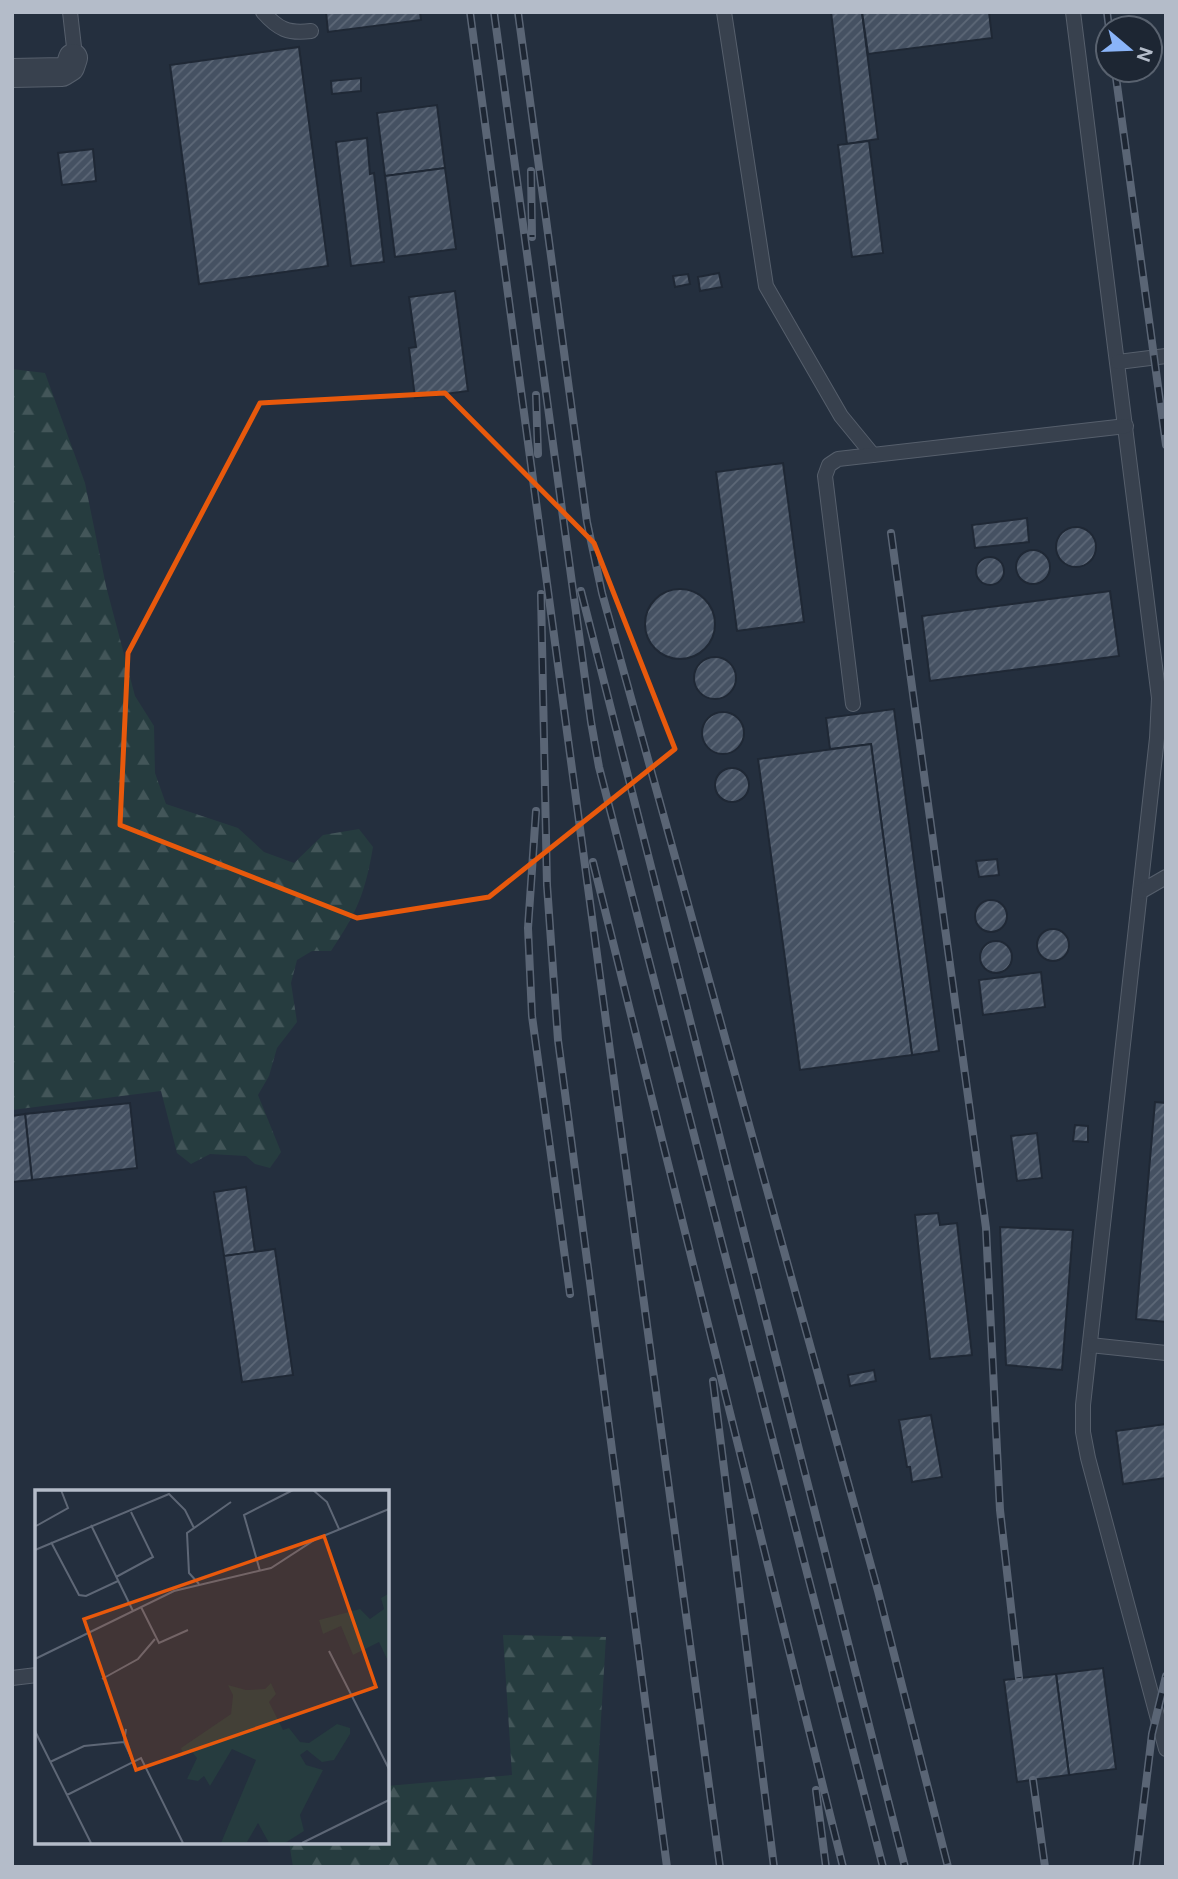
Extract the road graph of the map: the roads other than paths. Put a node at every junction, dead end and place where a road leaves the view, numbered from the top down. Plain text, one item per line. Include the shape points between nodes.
1 (69, 12) edge
2 (263, 12) edge
3 (724, 12) edge
4 (1073, 12) edge
5 (311, 32) dead end
6 (73, 58) joint
7 (12, 73) edge
8 (1166, 356) edge
9 (1118, 362) junction
10 (1126, 426) junction
11 (873, 455) junction
12 (853, 705) dead end
13 (1166, 877) edge
14 (1140, 892) junction
15 (1090, 1345) junction
16 (1166, 1353) edge
17 (35, 1675) edge
18 (12, 1678) edge
19 (1166, 1749) edge

1 - 6 lane
2 - 5 lane via 276,27
3 - 11 lane via 766,286 841,416
4 - 9 lane
6 - 7 street via 62,72
8 - 9 lane
9 - 10 lane
10 - 11 lane
10 - 14 lane via 1159,698
11 - 12 lane via 838,459 829,465 825,476
13 - 14 lane
14 - 15 lane
15 - 16 lane
15 - 19 lane via 1083,1432
17 - 18 lane

